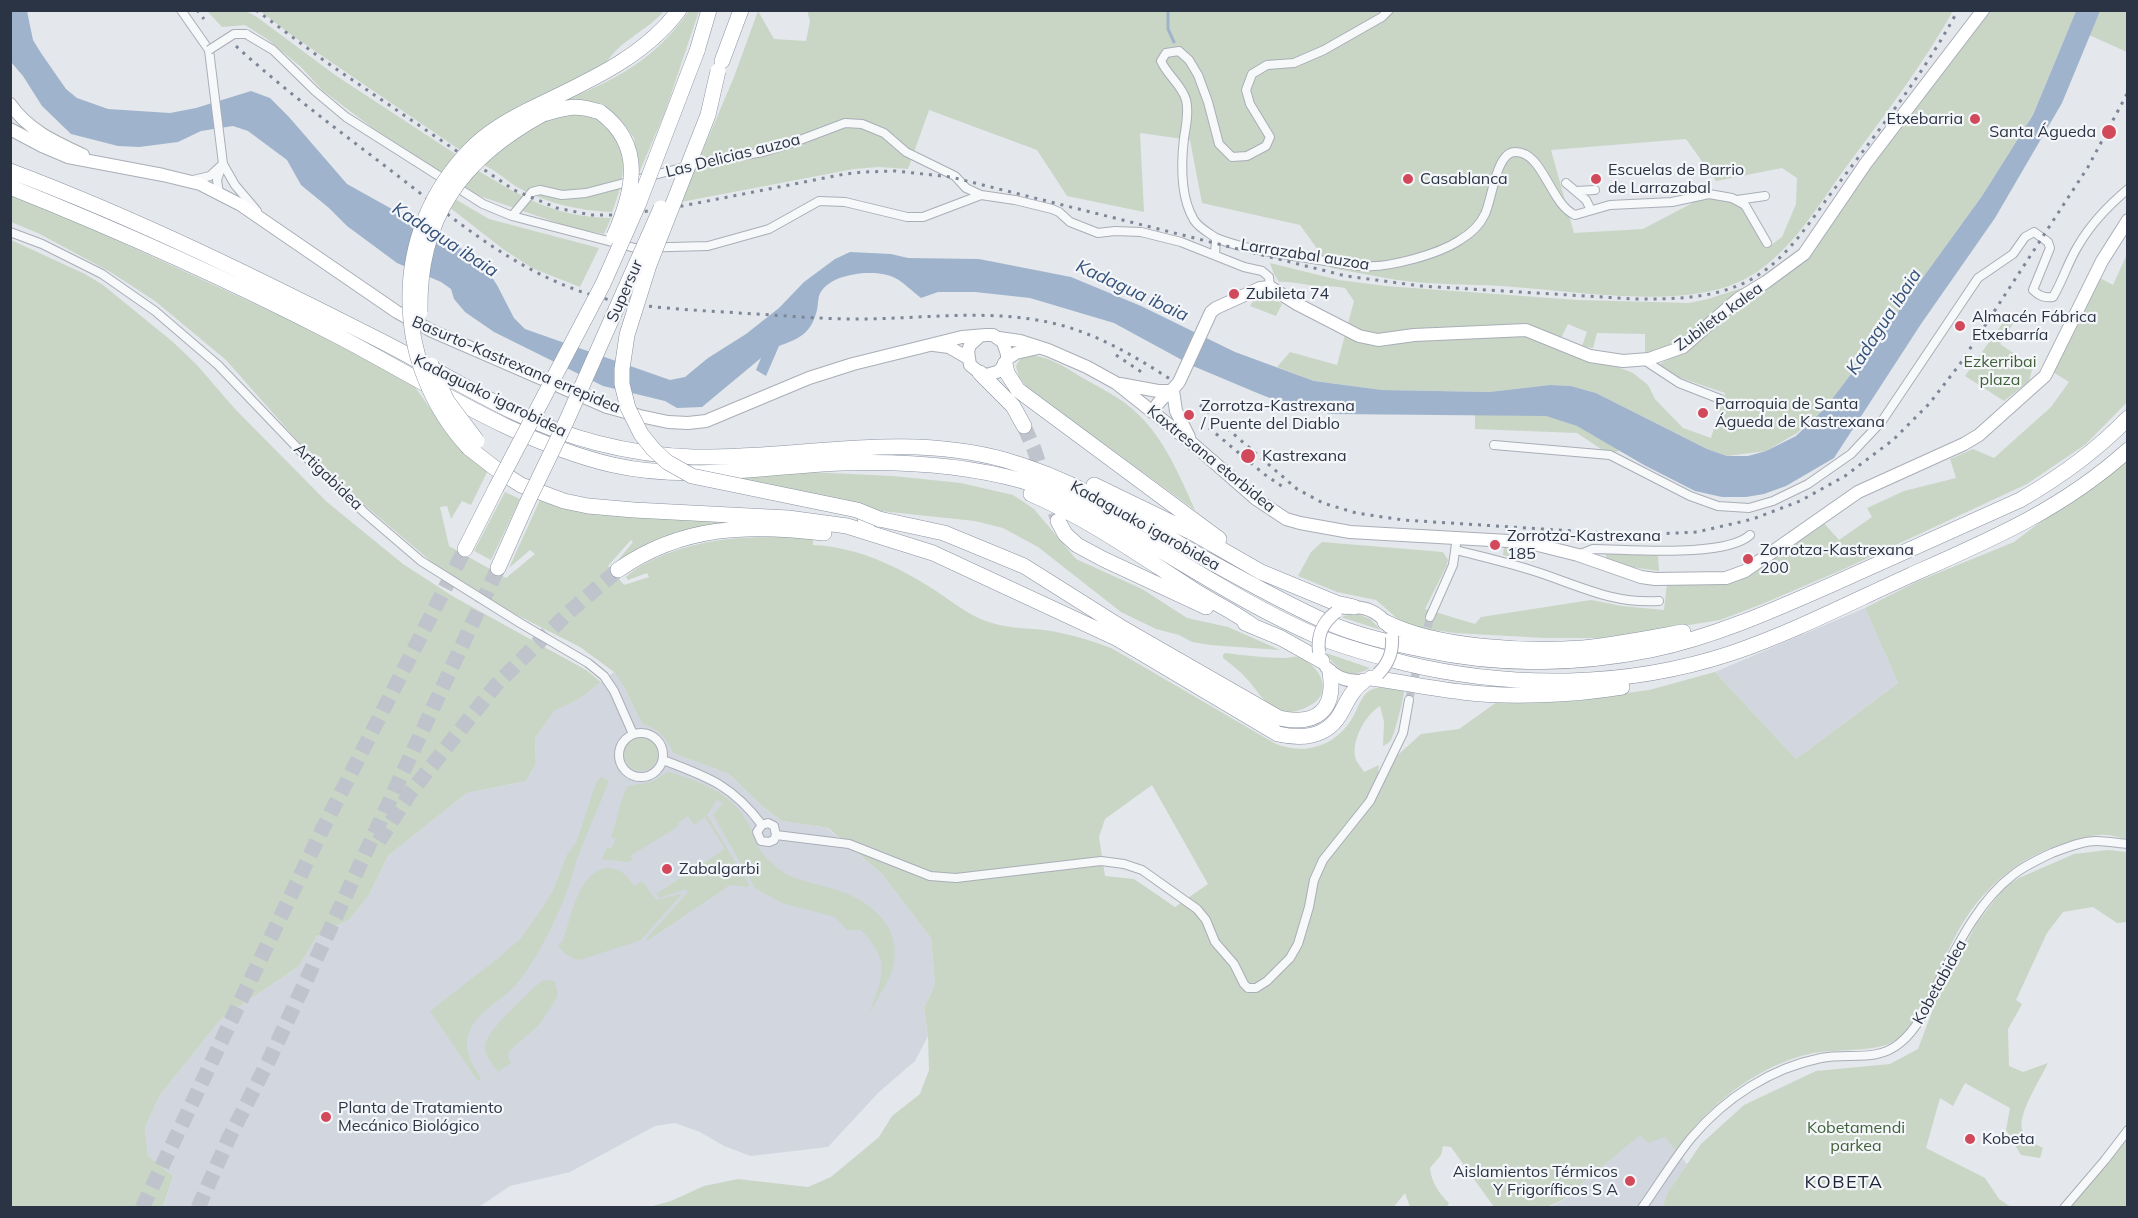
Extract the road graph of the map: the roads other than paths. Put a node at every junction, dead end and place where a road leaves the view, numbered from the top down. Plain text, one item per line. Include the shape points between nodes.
1 (181, 10) edge
2 (679, 10) edge
3 (709, 10) edge
4 (741, 10) edge
5 (1389, 10) edge
6 (1983, 10) edge
7 (209, 50) junction
8 (720, 66) junction
9 (10, 104) edge
10 (541, 110) junction
11 (10, 129) edge
12 (98, 161) junction
13 (223, 164) junction
14 (10, 171) edge
15 (228, 174) junction
16 (186, 180) junction
17 (1566, 183) dead end
18 (10, 187) edge
19 (2127, 189) edge
20 (1576, 190) junction
21 (1595, 190) dead end
22 (219, 193) junction
23 (981, 195) junction
24 (1765, 196) dead end
25 (1737, 200) junction
26 (1591, 210) junction
27 (512, 216) junction
28 (2127, 220) edge
29 (270, 225) junction
30 (10, 232) edge
31 (1216, 238) junction
32 (1767, 243) dead end
33 (1215, 255) junction
34 (1270, 287) junction
35 (980, 336) junction
36 (999, 338) junction
37 (573, 341) junction
38 (927, 345) junction
39 (1039, 348) junction
40 (968, 358) junction
41 (1643, 359) junction
42 (1006, 362) junction
43 (981, 373) junction
44 (1116, 383) junction
45 (1176, 386) junction
46 (1720, 399) dead end
47 (1153, 411) junction
48 (2127, 418) edge
49 (1024, 426) tunnel mouth
50 (1193, 444) junction
51 (1494, 446) dead end
52 (945, 448) junction
53 (2127, 450) edge
54 (970, 470) junction
55 (634, 505) junction
56 (879, 519) junction
57 (1058, 521) tunnel mouth
58 (872, 534) junction
59 (1750, 535) dead end
60 (1460, 542) junction
61 (465, 549) tunnel mouth
62 (1578, 555) junction
63 (498, 568) tunnel mouth
64 (618, 570) tunnel mouth
65 (1298, 587) junction
66 (1659, 601) dead end
67 (1354, 607) junction
68 (1430, 617) tunnel mouth
69 (1385, 622) junction
70 (1253, 626) junction
71 (1721, 629) junction
72 (1704, 661) junction
73 (1324, 662) junction
74 (1371, 677) junction
75 (1409, 700) tunnel mouth
76 (633, 734) junction
77 (663, 760) junction
78 (762, 825) junction
79 (776, 835) junction
80 (2127, 844) edge
81 (2127, 1130) edge
82 (1642, 1208) edge
83 (2064, 1208) edge

1 - 7 street
2 - 10 highway via 633,55
3 - 37 highway, Supersur, bridge via 697,51 633,215
4 - 8 highway, Supersur
5 - 31 street via 1324,50 1294,63 1267,65 1252,74 1245,90 1270,137 1266,146 1247,156 1232,157 1219,144 1208,102 1189,60 1179,51 1166,53 1161,61 1165,71 1186,99 1185,197 1194,221
6 - 41 street, Zubileta kalea via 1866,163 1803,254 1738,299 1683,347
7 - 13 street
7 - 27 street, Las Delicias auzoa, bridge via 234,34 246,34 273,50 346,117 483,204
8 - 56 highway, bridge via 708,115 649,265 627,334 622,384 628,408 653,449 692,476 857,510
8 - 63 highway, Supersur, bridge via 611,322
9 - 12 street, Basurto-Kastrexana errepidea via 35,130
10 - 37 highway, bridge via 581,106 600,112 624,135 630,151 632,168 618,226 584,303
10 - 55 highway, bridge via 469,167 435,223 421,269 420,319 428,358 447,401 473,444 546,486
11 - 12 street, Basurto-Kastrexana errepidea via 68,157
12 - 16 street, Basurto-Kastrexana errepidea
13 - 15 street
13 - 16 street via 210,176
13 - 22 street via 217,180
14 - 52 highway, Kadaguako igarobidea via 106,210 280,290 543,425 577,438 691,457 872,446
15 - 22 street
15 - 29 street via 243,197
16 - 22 street, Basurto-Kastrexana errepidea
17 - 20 street
18 - 54 highway, Kadaguako igarobidea via 204,271 476,411 577,455 657,471 742,471 860,463 940,465
19 - 51 street via 2091,226 2053,297 2039,296 2033,290 2050,248 2034,232 2025,237 2013,254 1978,278 1882,421 1859,446 1808,484 1773,501 1749,508 1718,506 1610,455
20 - 21 street
20 - 26 street
22 - 29 street, Basurto-Kastrexana errepidea
23 - 27 street, Las Delicias auzoa via 923,217 819,201 769,230 708,246 635,248
23 - 27 street, Las Delicias auzoa via 966,188 955,176 906,152 884,133 862,124 845,123 764,152 700,163 586,193 532,192
23 - 33 street, Las Delicias auzoa via 1052,209 1070,222 1098,233 1141,232
24 - 25 street, Larrazabal auzoa
25 - 26 street, Larrazabal auzoa via 1709,194 1672,202 1610,204
25 - 32 street via 1745,205
26 - 31 street, Larrazabal auzoa via 1575,215 1561,207 1527,154 1511,152 1504,157 1485,214 1474,230 1446,248 1407,260 1364,266 1279,253
28 - 62 street, Kaxtresana etorbidea via 2102,261 2045,376 1964,444 1858,492 1736,575 1655,579
29 - 38 street, Basurto-Kastrexana errepidea via 397,312 432,331 607,407 668,422 706,421 809,378
30 - 76 street, Artigabidea via 102,274 155,311 218,365 309,460 421,561 603,675
31 - 33 street
33 - 34 street, Las Delicias auzoa via 1262,271 1269,277
34 - 41 street, Zubileta kalea via 1368,338 1526,330 1590,356 1623,361
34 - 45 street via 1211,312
35 - 36 street
35 - 38 street, Basurto-Kastrexana errepidea
35 - 40 street via 970,345
36 - 39 street, Kaxtresana etorbidea
36 - 42 street via 1006,348
37 - 61 highway, Supersur, bridge
38 - 40 street, Basurto-Kastrexana errepidea via 949,347
39 - 42 street via 1016,353
39 - 44 street, Kaxtresana etorbidea
40 - 43 street via 970,365
41 - 46 street via 1679,383
42 - 43 street via 997,372
42 - 65 highway via 1007,373 1018,390 1227,545 1287,576
43 - 49 highway via 1013,406
44 - 45 street via 1158,391
44 - 47 street, Kaxtresana etorbidea
45 - 47 street via 1158,401
45 - 50 street via 1176,411
47 - 50 street, Kaxtresana etorbidea
48 - 71 highway, Kadaguako igarobidea via 2091,453 2020,500 1775,609
50 - 60 street, Kaxtresana etorbidea via 1256,499 1286,519 1317,528
52 - 65 highway via 970,445 1032,459 1124,498 1261,572
52 - 71 highway, Kadaguako igarobidea via 999,458 1068,482 1326,622 1413,648 1486,660 1557,661 1651,650
53 - 72 highway, Kadaguako igarobidea via 2080,489 2036,517 1832,612 1757,644
54 - 70 highway via 1065,510
54 - 72 highway, Kadaguako igarobidea via 1031,483 1062,496 1274,615 1355,651 1448,673 1521,681 1620,678
55 - 56 highway via 770,507
55 - 58 highway via 788,518 847,526
56 - 73 highway via 944,533 1024,566 1279,718 1296,722 1309,719 1328,704 1333,688
57 - 70 highway via 1077,545 1103,560
58 - 64 highway via 732,529 662,544
58 - 74 highway via 933,553 1118,639 1278,734 1296,738 1326,729 1338,718 1355,687
59 - 62 street via 1717,548 1593,549
60 - 62 street, Kaxtresana etorbidea via 1526,542
60 - 66 street via 1619,600
60 - 68 street
65 - 67 highway
67 - 69 street via 1371,610
67 - 73 street, bridge via 1336,612 1323,625 1319,634
69 - 71 highway via 1428,638 1541,648 1583,648 1698,629
69 - 74 street, bridge via 1392,637 1392,653 1384,668
70 - 73 highway
72 - 74 highway via 1678,675 1645,683 1559,693 1493,695
73 - 74 street via 1350,681
75 - 79 street via 1403,733 1370,801 1323,860 1298,944 1290,958 1256,988 1244,984 1197,909 1142,870 1124,864 1101,861 956,878 930,876 849,844
76 - 77 street via 646,734 658,741
76 - 77 street via 619,751 620,764 627,772 648,776 655,773
77 - 78 street via 720,784 750,808
78 - 79 street via 774,826
78 - 79 street via 757,832 761,841 770,842
80 - 82 street, Kobetabidea via 2094,841 2067,847 2012,875 1986,901 1952,956 1916,1027 1898,1044 1878,1055 1807,1061 1738,1094 1690,1138
81 - 83 street

